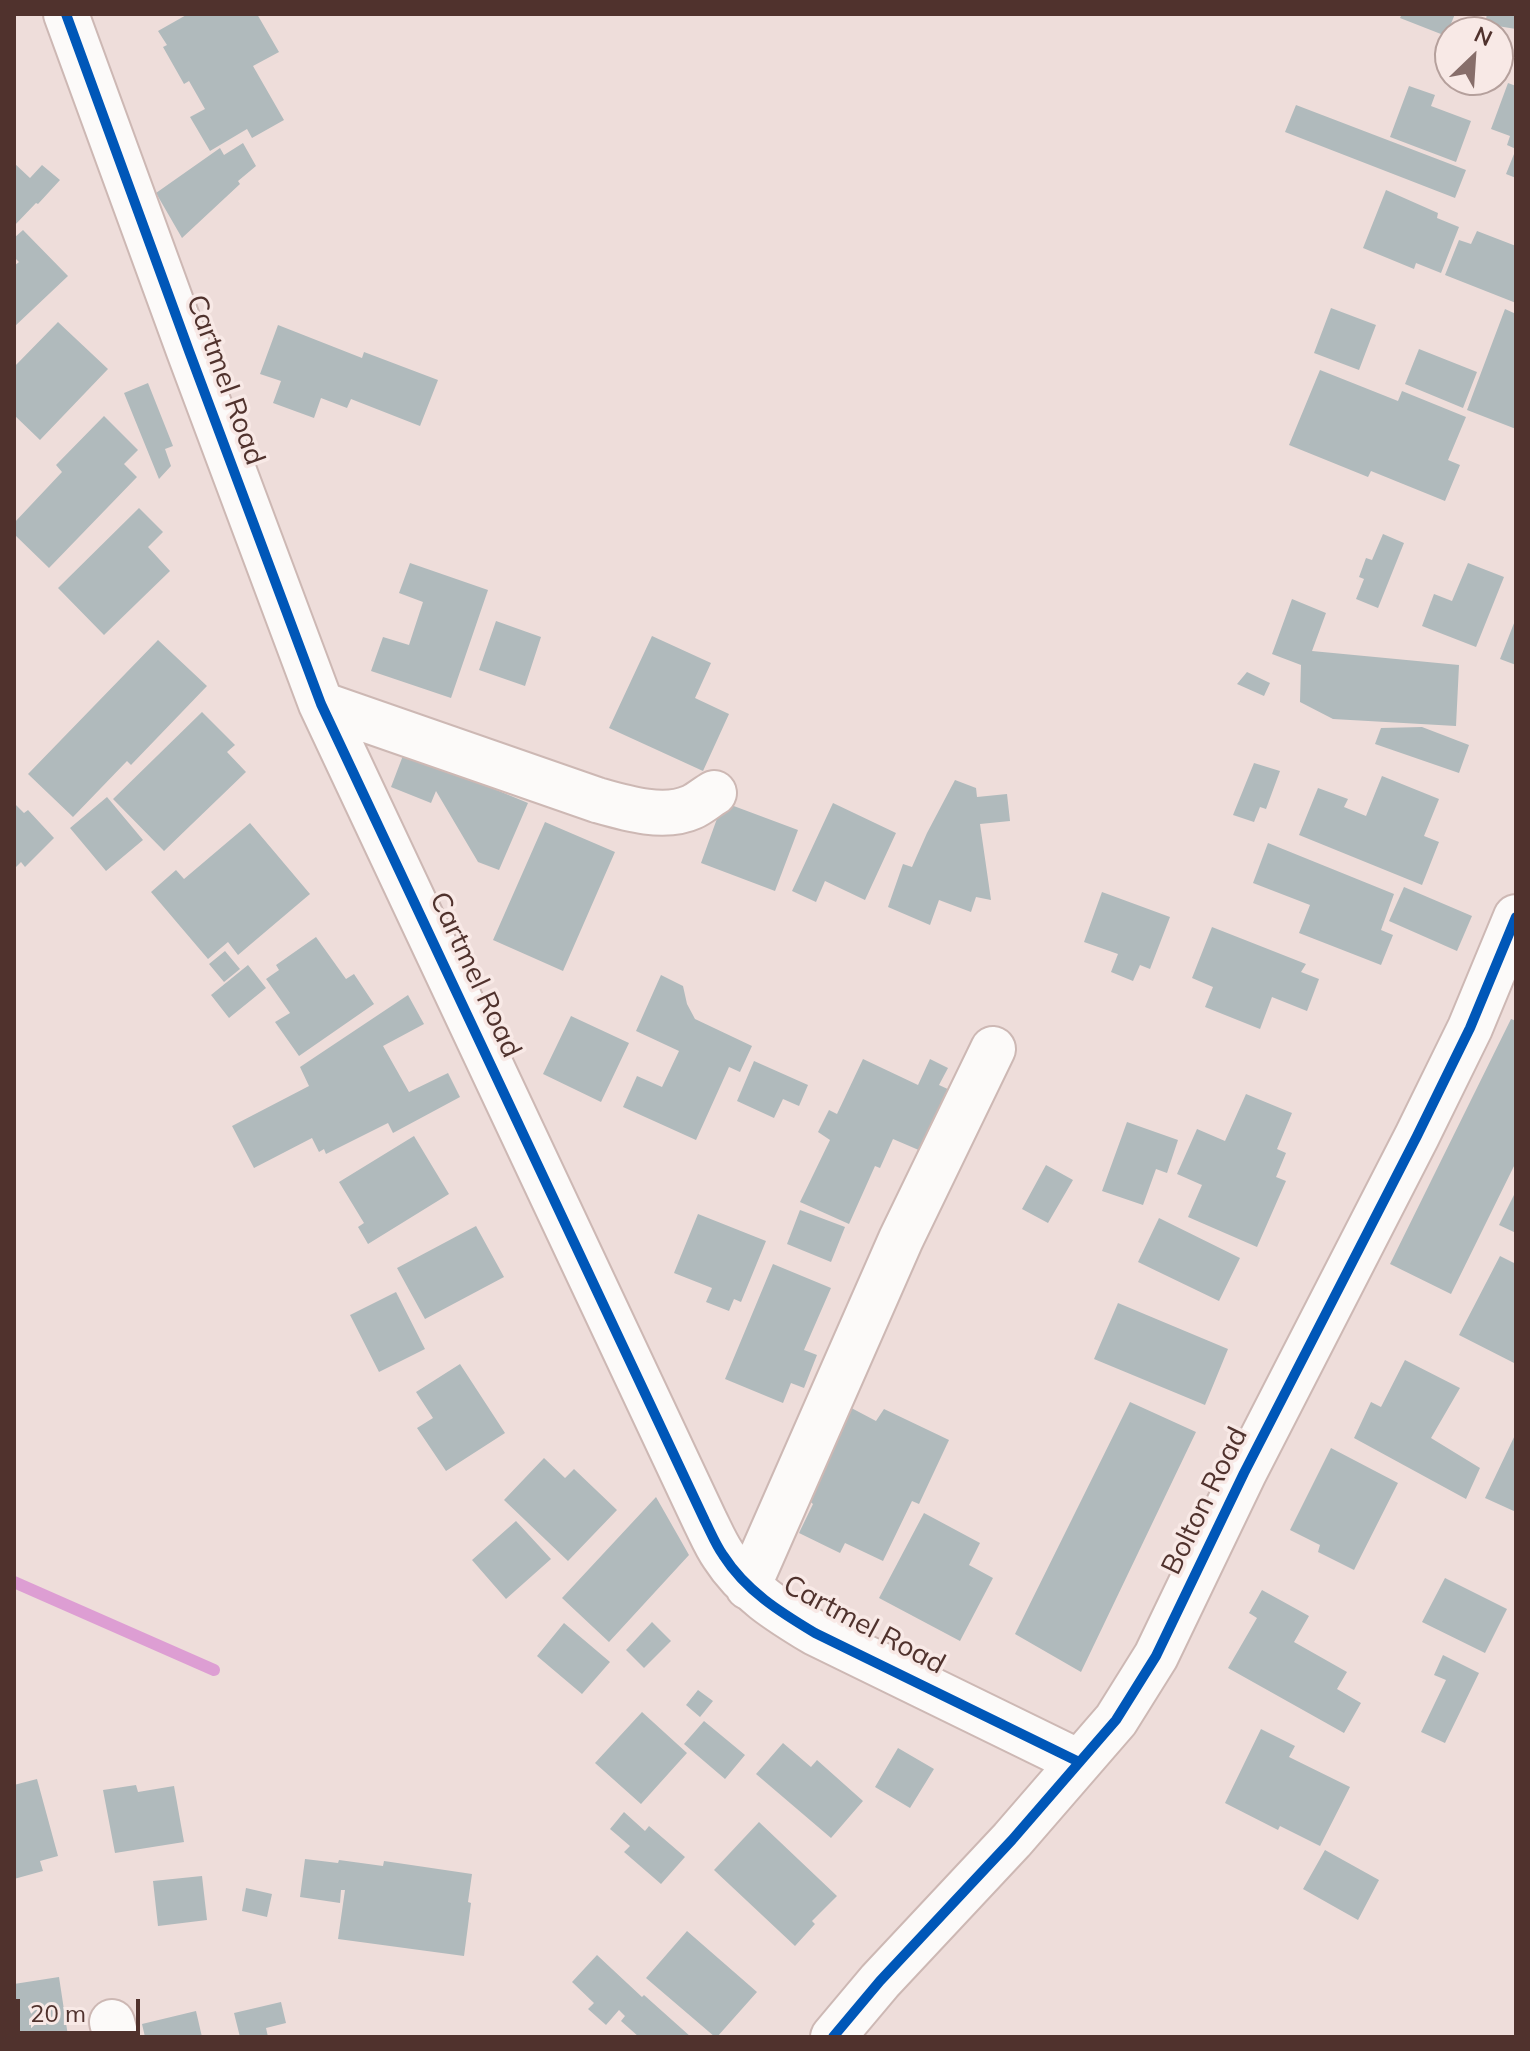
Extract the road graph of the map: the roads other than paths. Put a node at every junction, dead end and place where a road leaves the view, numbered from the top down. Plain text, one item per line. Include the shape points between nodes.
1 (66, 14) edge
2 (321, 704) junction
3 (714, 793) dead end
4 (1516, 917) edge
5 (993, 1049) dead end
6 (748, 1587) junction
7 (1079, 1762) junction
8 (833, 2037) edge

1 - 2 street, Cartmel Road
2 - 3 street via 637,811 691,808
2 - 6 street, Cartmel Road via 705,1521 723,1556
4 - 7 street, Bolton Road via 1470,1028 1156,1656 1116,1720
5 - 6 street via 901,1239
6 - 7 street, Cartmel Road via 815,1633
7 - 8 street, Bolton Road

